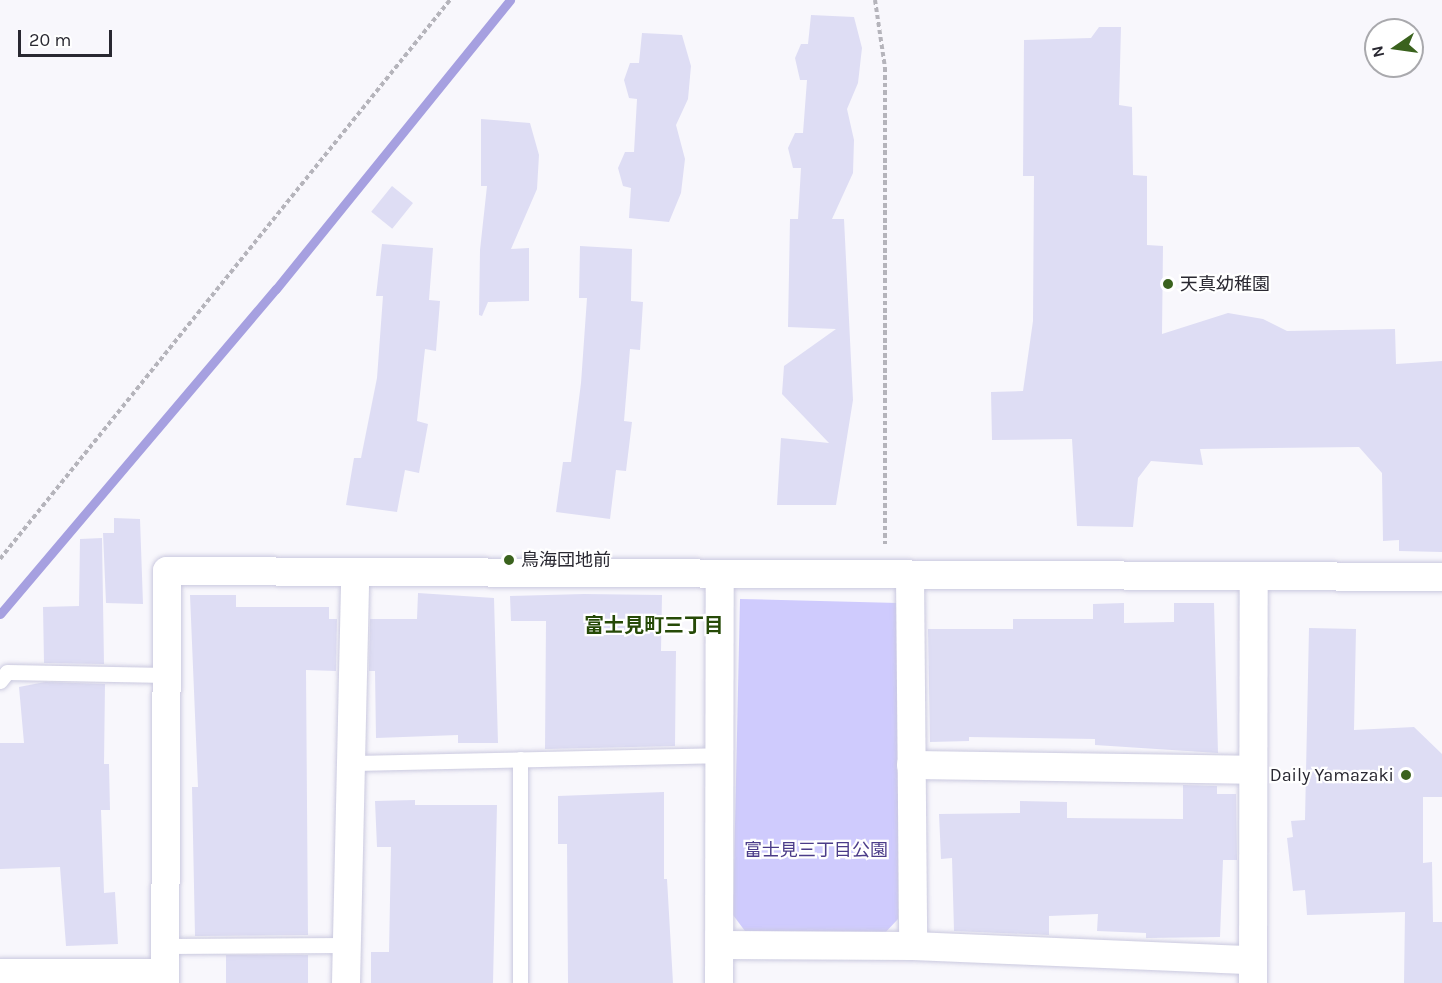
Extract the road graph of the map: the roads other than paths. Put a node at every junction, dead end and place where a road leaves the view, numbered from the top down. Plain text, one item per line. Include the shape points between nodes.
1 (355, 572) junction
2 (720, 574) junction
3 (898, 575) junction
4 (1254, 577) junction
5 (1442, 577) edge
6 (167, 675) junction
7 (0, 681) edge
8 (721, 755) junction
9 (520, 759) junction
10 (350, 763) junction
11 (911, 765) junction
12 (1253, 770) junction
13 (345, 945) junction
14 (720, 945) junction
15 (913, 946) junction
16 (165, 967) edge
17 (1253, 971) edge
18 (0, 972) edge
19 (346, 983) edge
20 (520, 983) edge
21 (719, 983) edge

1 - 2 street
1 - 6 street via 167,571
1 - 10 street
2 - 3 street
2 - 8 street
3 - 4 street
3 - 11 street
4 - 5 street
4 - 12 street
6 - 7 lane via 7,672
6 - 16 street
8 - 9 lane
8 - 14 street
9 - 10 lane
9 - 20 lane
10 - 13 street
11 - 12 street
11 - 15 street
12 - 17 street
13 - 16 lane
13 - 19 street
14 - 15 street
14 - 21 street
15 - 17 street
16 - 18 street

